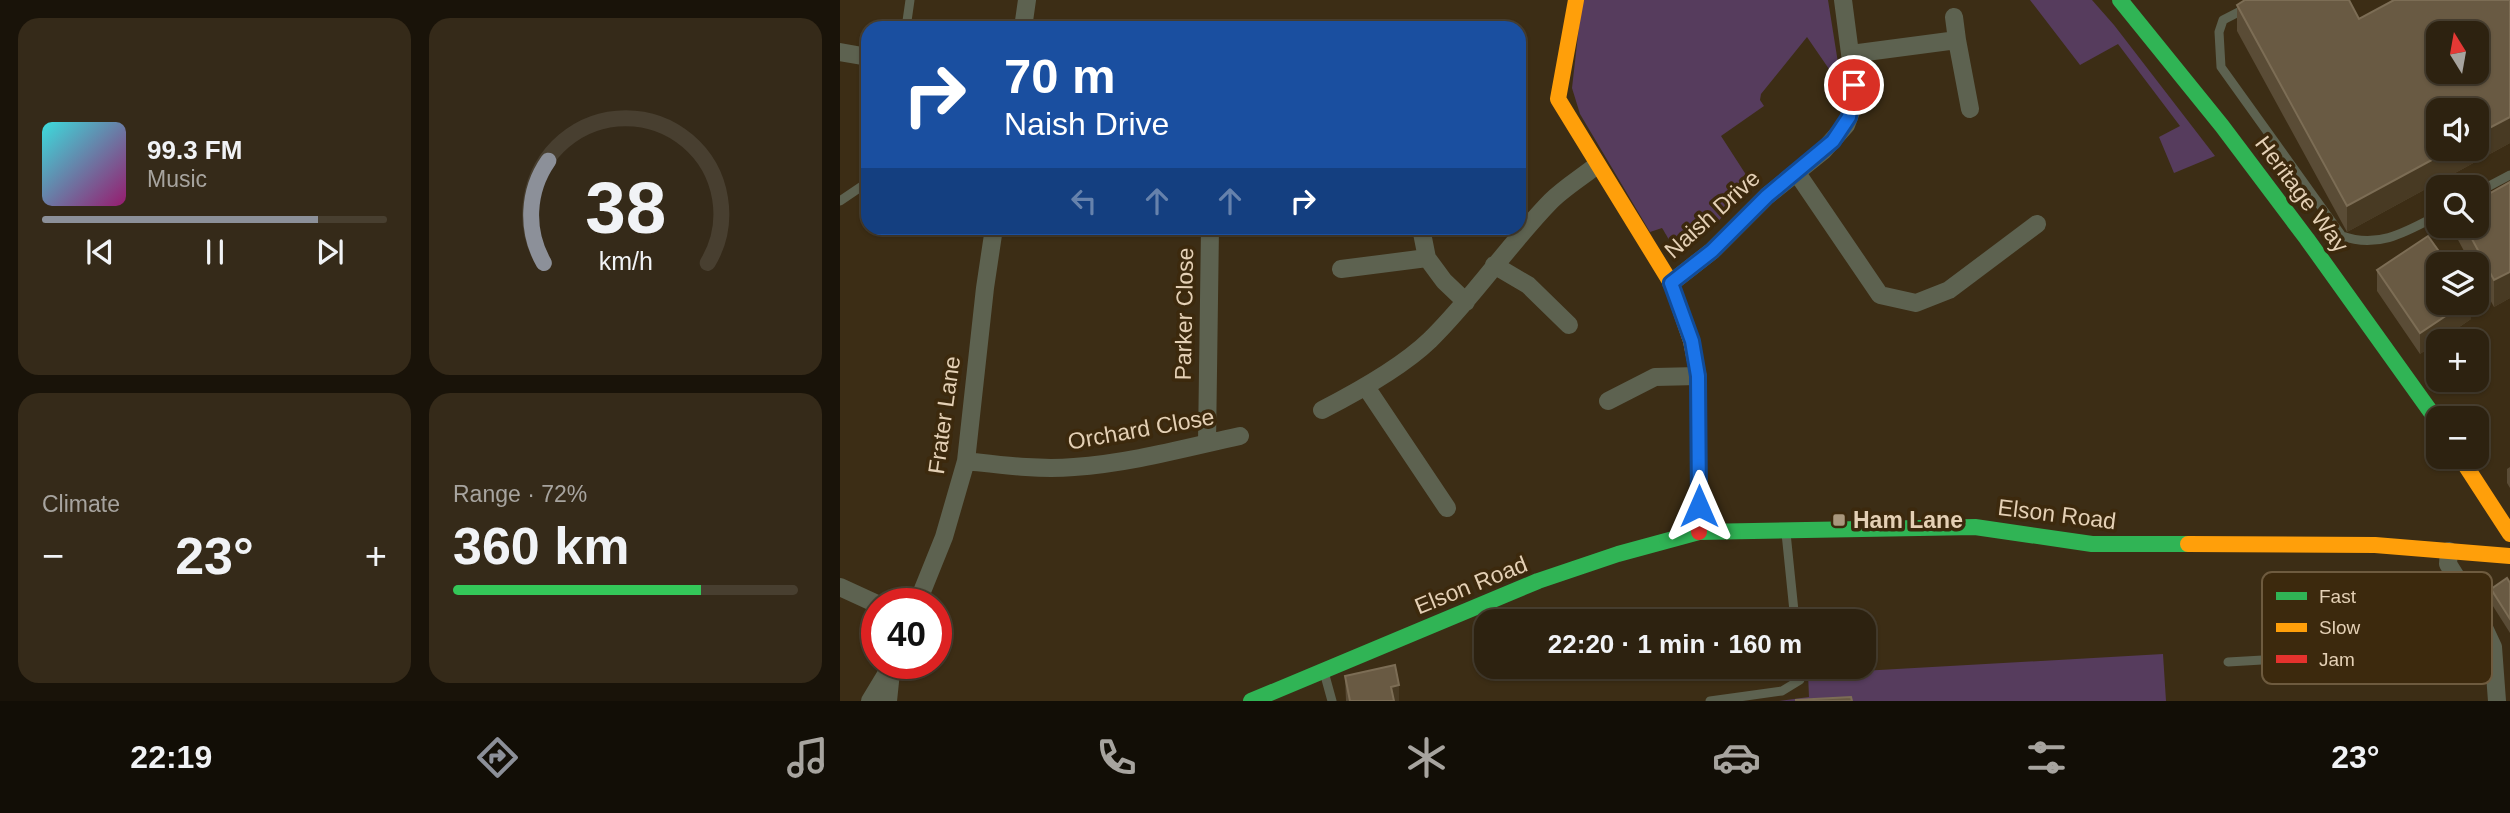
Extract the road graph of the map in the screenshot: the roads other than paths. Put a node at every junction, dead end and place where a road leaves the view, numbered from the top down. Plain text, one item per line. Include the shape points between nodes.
1 (911, 0) edge
2 (1027, 0) edge
3 (1576, 0) edge
4 (1843, 0) edge
5 (2120, 0) edge
6 (2262, 0) edge
7 (1954, 16) dead end
8 (906, 21) edge
9 (1024, 21) edge
10 (1957, 40) junction
11 (840, 52) edge
12 (1852, 54) junction
13 (861, 56) edge
14 (1970, 109) dead end
15 (1597, 165) junction
16 (1797, 173) junction
17 (2510, 175) edge
18 (2489, 186) edge
19 (861, 187) edge
20 (840, 201) edge
21 (2426, 222) edge
22 (2037, 224) dead end
23 (1526, 229) edge
24 (993, 235) edge
25 (1210, 235) edge
26 (1422, 235) edge
27 (1521, 235) edge
28 (1427, 258) junction
29 (1494, 265) junction
30 (1340, 268) dead end
31 (1671, 283) junction
32 (1466, 302) junction
33 (1569, 325) dead end
34 (1698, 376) junction
35 (1366, 387) junction
36 (1608, 401) dead end
37 (2426, 406) edge
38 (1322, 411) dead end
39 (1240, 436) dead end
40 (1207, 443) junction
41 (966, 461) junction
42 (2468, 469) edge
43 (1447, 508) dead end
44 (1786, 531) junction
45 (1699, 532) junction
46 (2510, 534) edge
47 (2449, 551) junction
48 (2510, 556) edge
49 (2452, 572) edge
50 (840, 587) edge
51 (923, 588) edge
52 (861, 597) edge
53 (1794, 609) edge
54 (2493, 647) edge
55 (2262, 661) edge
56 (2228, 663) dead end
57 (1324, 671) junction
58 (883, 679) edge
59 (890, 679) edge
60 (1800, 679) edge
61 (870, 701) edge
62 (888, 701) edge
63 (1251, 701) edge
64 (1332, 701) edge
65 (1710, 701) edge
66 (2497, 701) edge

1 - 8 lane
2 - 9 street
3 - 15 street via 1558,99
4 - 12 street, Naish Drive
5 - 37 street, Heritage Way via 2284,208
6 - 21 lane via 2223,20 2218,32 2221,67 2342,236 2358,242 2378,240
7 - 10 street
10 - 12 street
10 - 14 street
11 - 13 street
12 - 16 street, Naish Drive via 1854,97 1846,125
15 - 23 street via 1552,200
15 - 31 street
16 - 22 street via 1880,295 1916,303 1949,290
16 - 31 street, Naish Drive
17 - 18 lane
19 - 20 lane
24 - 41 street, Frater Lane
25 - 40 street, Parker Close
26 - 28 street
27 - 29 street
28 - 30 street
28 - 32 street
29 - 32 street
29 - 33 street via 1528,285
31 - 34 street via 1692,341
32 - 35 street via 1428,342
34 - 36 street via 1655,377
34 - 45 street
35 - 38 street
35 - 43 street
39 - 40 street, Orchard Close
40 - 41 street, Orchard Close via 1073,468
41 - 51 street, Frater Lane
42 - 46 street
44 - 45 street, Elson Road
44 - 47 street, Elson Road via 1975,527 2092,544 2375,545
44 - 53 lane
45 - 57 street, Elson Road via 1538,581
47 - 48 street, Elson Road
47 - 49 street
50 - 52 street
54 - 66 street
55 - 56 lane
57 - 63 street, Elson Road
57 - 64 lane
58 - 61 street
59 - 62 street
60 - 65 lane via 1782,691

